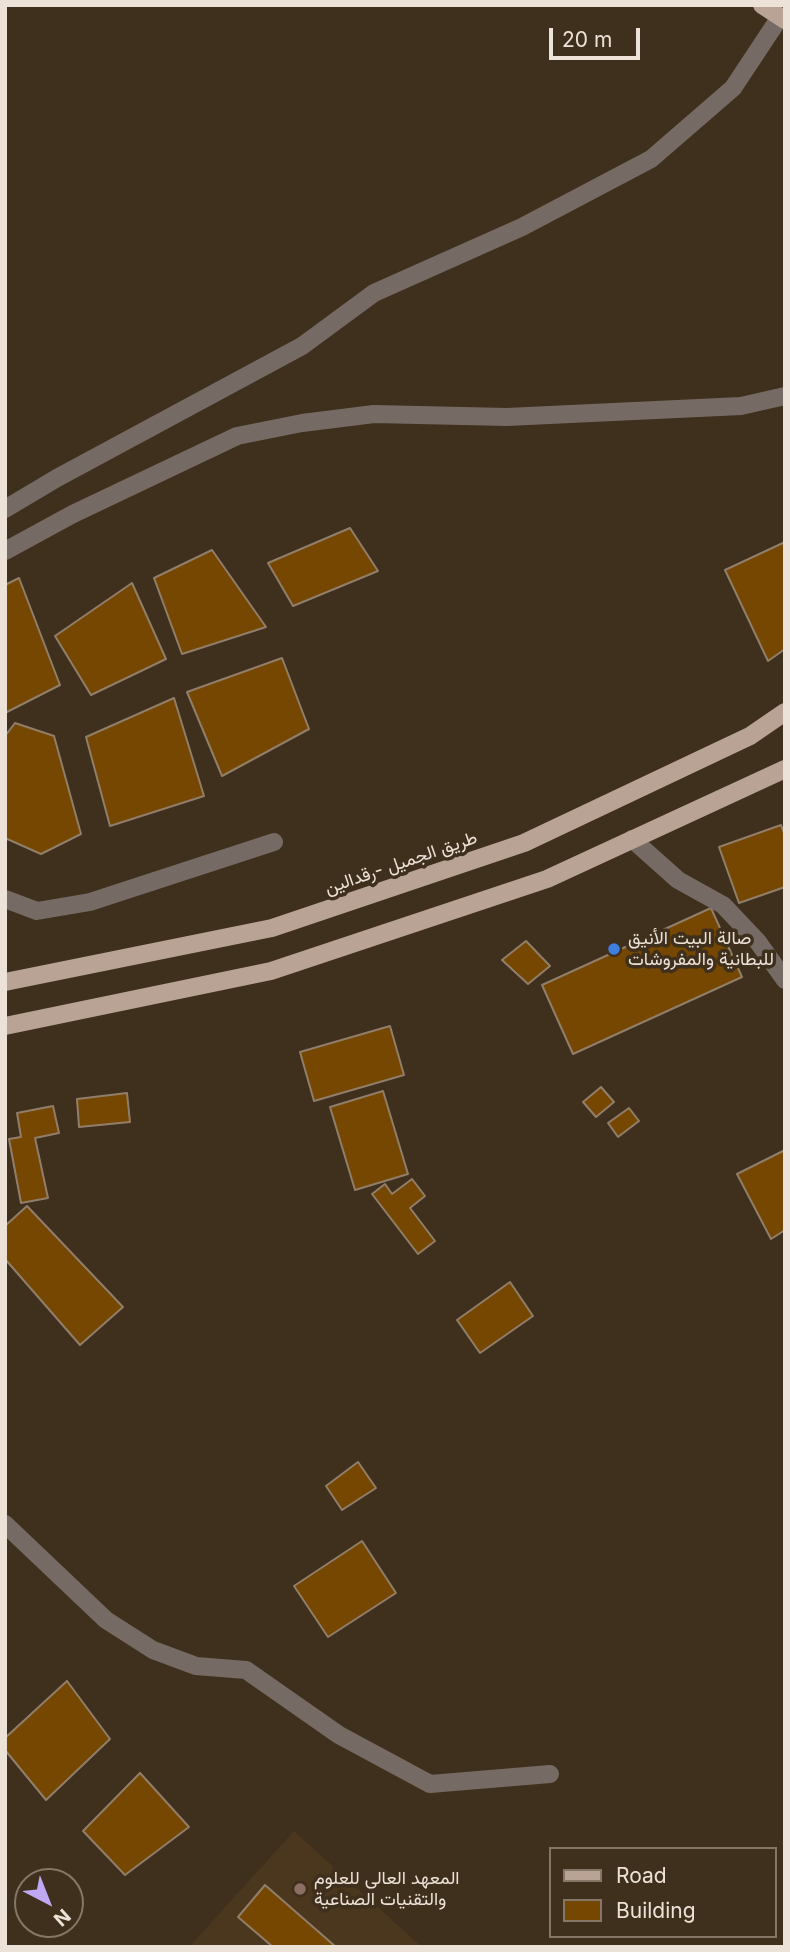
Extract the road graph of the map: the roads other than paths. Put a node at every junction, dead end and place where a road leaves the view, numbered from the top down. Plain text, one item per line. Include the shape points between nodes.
1 (762, 5) edge
2 (782, 19) edge
3 (785, 396) edge
4 (5, 509) edge
5 (5, 551) edge
6 (785, 712) edge
7 (785, 769) edge
8 (632, 839) junction
9 (274, 842) dead end
10 (5, 899) edge
11 (785, 980) edge
12 (5, 982) edge
13 (5, 1026) edge
14 (5, 1524) edge
15 (550, 1774) dead end

1 - 2 main road
2 - 4 street via 733,88 651,159 522,227 374,293 302,346
3 - 5 street via 741,406 507,417 374,414 302,423 237,436
6 - 12 main road, طريق الجميل -رقدالين via 750,736 512,847 272,928
7 - 8 main road
8 - 11 street via 678,880 723,905
8 - 13 main road via 547,878 271,971
9 - 10 street via 90,902 37,911
14 - 15 street via 106,1620 153,1650 196,1666 246,1670 339,1735 430,1784

